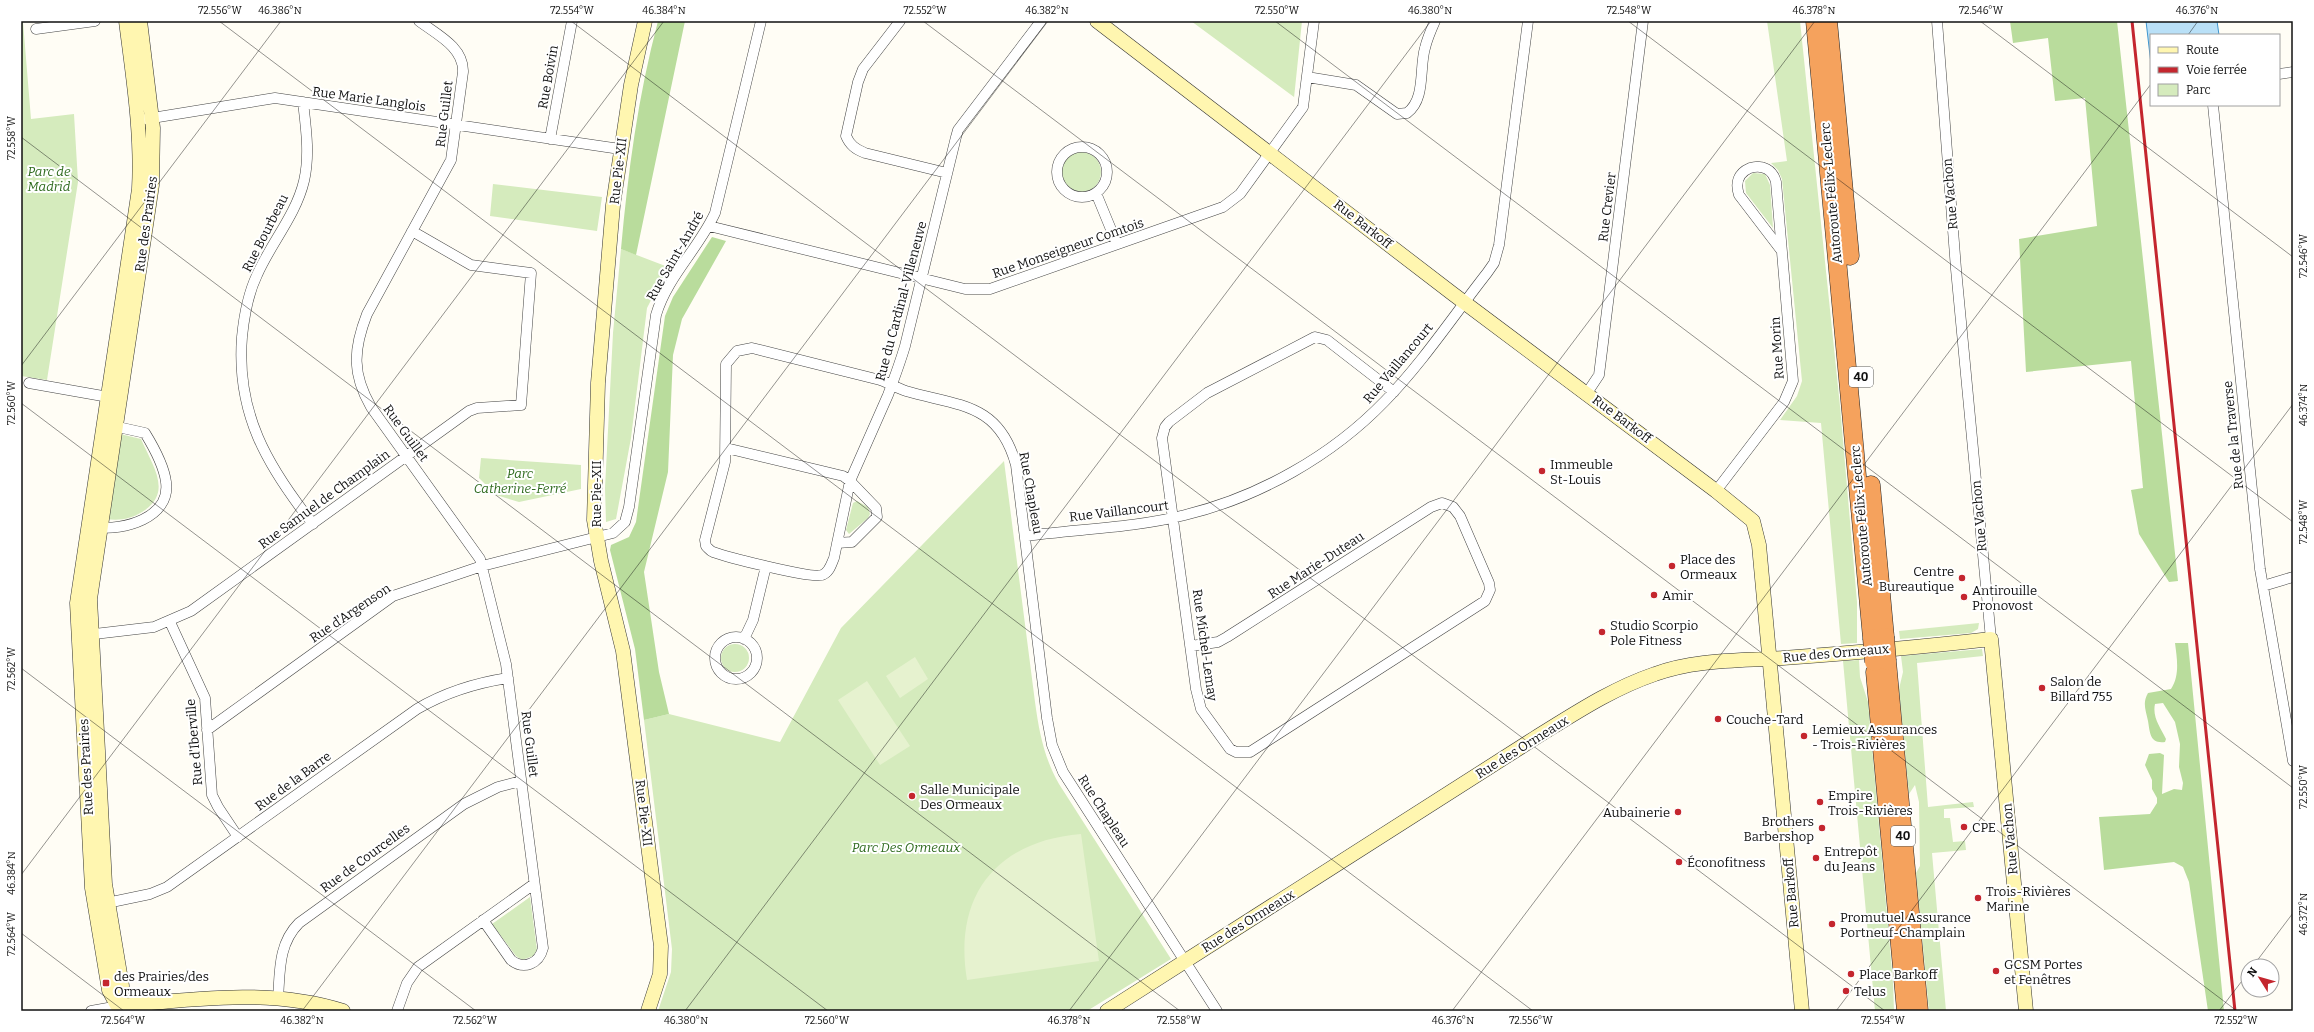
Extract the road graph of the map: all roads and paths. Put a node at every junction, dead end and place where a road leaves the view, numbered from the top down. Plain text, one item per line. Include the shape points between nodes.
1 (95, 21) edge
2 (126, 21) edge
3 (140, 21) edge
4 (419, 21) edge
5 (572, 21) edge
6 (645, 21) edge
7 (761, 21) edge
8 (900, 21) edge
9 (1041, 21) edge
10 (1097, 21) edge
11 (1314, 21) edge
12 (1434, 21) edge
13 (1528, 21) edge
14 (1643, 21) edge
15 (1815, 21) edge
16 (1828, 21) edge
17 (1937, 21) edge
18 (36, 29) dead end
19 (2293, 72) edge
20 (2280, 74) edge
21 (1307, 77) junction
22 (303, 102) junction
23 (2213, 106) edge
24 (145, 119) junction
25 (456, 124) junction
26 (550, 138) junction
27 (620, 149) junction
28 (1271, 153) junction
29 (948, 173) junction
30 (1096, 193) junction
31 (709, 226) junction
32 (412, 231) junction
33 (1117, 244) junction
34 (1782, 250) junction
35 (921, 278) junction
36 (1464, 302) junction
37 (29, 383) dead end
38 (892, 385) junction
39 (1394, 392) junction
40 (1587, 393) junction
41 (113, 398) junction
42 (109, 425) junction
43 (726, 448) junction
44 (406, 456) junction
45 (850, 481) junction
46 (1716, 491) junction
47 (1451, 506) joint
48 (1173, 518) junction
49 (312, 524) junction
50 (94, 526) junction
51 (1026, 536) junction
52 (596, 537) junction
53 (837, 543) junction
54 (482, 566) junction
55 (766, 566) junction
56 (2293, 577) edge
57 (2264, 586) junction
58 (170, 622) junction
59 (92, 634) junction
60 (78, 635) junction
61 (1878, 638) junction
62 (744, 639) junction
63 (1991, 639) junction
64 (1191, 646) junction
65 (1770, 658) junction
66 (1881, 661) junction
67 (508, 678) junction
68 (207, 730) junction
69 (2293, 761) edge
70 (521, 781) junction
71 (238, 837) junction
72 (534, 884) junction
73 (101, 904) junction
74 (483, 920) junction
75 (1185, 961) junction
76 (278, 1000) junction
77 (119, 1009) edge
78 (91, 1011) edge
79 (343, 1011) edge
80 (397, 1011) edge
81 (648, 1011) edge
82 (1107, 1011) edge
83 (1216, 1011) edge
84 (1802, 1011) edge
85 (1906, 1011) edge
86 (1919, 1011) edge
87 (2026, 1011) edge

1 - 18 street
2 - 24 street, Rue des Prairies
3 - 24 street, Rue des Prairies
4 - 25 street, Rue Guillet via 452,46 462,60 463,72
5 - 26 street, Rue Boivin
6 - 27 street, Rue Pie-XII
7 - 31 street, Rue Saint-André via 715,212
8 - 29 street via 863,70 846,136 849,143 861,151
9 - 29 street, Rue du Cardinal-Villeneuve via 958,130
10 - 28 street, Rue Barkoff
11 - 21 street, Rue Monseigneur Comtois
12 - 21 street via 1424,48 1418,96 1407,113 1397,114 1356,85
13 - 36 street, Rue Vaillancourt via 1499,244 1491,268
14 - 40 street, Rue Crevier via 1599,375
15 - 61 highway, Autoroute Félix-Leclerc / 40
16 - 61 highway, Autoroute Félix-Leclerc / 40
17 - 63 street, Rue Vachon via 1956,269
19 - 20 street
21 - 28 street, Rue Monseigneur Comtois via 1303,107
22 - 24 street, Rue Marie Langlois via 275,98
22 - 25 street, Rue Marie Langlois
22 - 49 street, Rue Bourbeau via 307,149 304,180 294,206 262,262 250,292 243,328 241,360 243,388 256,432 281,482
23 - 57 street, Rue de la Traverse
24 - 41 street, Rue des Prairies via 140,152 139,189
25 - 26 street, Rue Marie Langlois
25 - 32 street, Rue Guillet via 451,160
26 - 27 street, Rue Marie Langlois
27 - 52 street, Rue Pie-XII via 598,384 594,488
28 - 33 street, Rue Monseigneur Comtois via 1232,202
28 - 36 street, Rue Barkoff
29 - 35 street, Rue du Cardinal-Villeneuve
30 - 30 street via 1101,189 1107,176 1104,160 1089,148 1076,147 1069,150 1059,160 1056,168 1060,185 1065,191 1080,197
30 - 33 street
31 - 35 street, Rue Monseigneur Comtois
31 - 52 street, Rue Saint-André via 668,288 656,315 626,517 617,531
32 - 44 street, Rue Guillet via 367,314 356,357 365,397
32 - 44 street, Rue Samuel de Champlain via 471,265 531,273 521,405 473,409
33 - 35 street, Rue Monseigneur Comtois via 990,289 965,289
34 - 34 street, Rue Morin via 1774,176 1763,167 1750,168 1738,179 1738,192
34 - 46 street, Rue Morin via 1792,387 1784,402
35 - 38 street, Rue du Cardinal-Villeneuve
36 - 39 street, Rue Vaillancourt
36 - 40 street, Rue Barkoff
37 - 41 street
38 - 43 street, Rue Chapleau via 752,348 742,349 733,354 726,364
38 - 45 street, Rue du Cardinal-Villeneuve
38 - 51 street, Rue Chapleau via 971,407 988,418 1002,433 1016,465
39 - 48 street, Rue Vaillancourt via 1347,437 1289,474 1224,503
39 - 48 street, Rue Michel-Lemay via 1332,343 1321,338 1315,338 1207,392 1169,422 1163,432
40 - 46 street, Rue Barkoff
41 - 42 street, Rue des Prairies
42 - 50 street, Rue des Prairies
42 - 50 street via 146,433 164,475 165,493 159,507 146,518 129,524
43 - 45 street via 843,476
43 - 55 street, Rue Chapleau via 724,468 705,540 706,546 715,553
44 - 49 street, Rue Samuel de Champlain
44 - 54 street, Rue Guillet via 477,553
45 - 53 street, Rue Chapleau
45 - 53 street via 873,503 877,517 852,542
46 - 65 street, Rue Barkoff via 1750,518 1756,528
47 - 64 street, Rue Marie-Duteau via 1442,503 1431,507 1218,642
47 - 64 street, Rue Michel-Lemay via 1460,516 1489,583 1490,590 1485,601 1256,750 1242,753 1230,749 1201,709
48 - 51 street, Rue Vaillancourt
48 - 64 street, Rue Michel-Lemay
49 - 58 street, Rue Samuel de Champlain via 208,601
50 - 59 street, Rue des Prairies
50 - 60 street, Rue des Prairies via 77,592
51 - 75 street, Rue Chapleau via 1043,692 1052,745 1063,772
52 - 54 street, Rue d'Argenson
52 - 81 street, Rue Pie-XII via 623,651 661,946 660,974
53 - 55 street, Rue Chapleau via 831,565 825,574 820,576
54 - 67 street, Rue Guillet
54 - 68 street, Rue d'Argenson via 393,596
55 - 62 street via 754,620
56 - 57 street
57 - 69 street, Rue de la Traverse
58 - 59 street, Rue Samuel de Champlain via 149,628
58 - 68 street, Rue d'Iberville via 203,692
59 - 60 street, Rue Samuel de Champlain
59 - 73 street, Rue des Prairies via 105,884
60 - 73 street, Rue des Prairies
61 - 66 highway, Autoroute Félix-Leclerc / 40, bridge
62 - 62 street via 732,638 718,647 715,659 719,670 735,679 746,676 756,663 754,649
63 - 65 street, Rue des Ormeaux
63 - 87 street, Rue Vachon
65 - 75 street, Rue des Ormeaux via 1735,659 1683,666 1615,690 1535,738
65 - 84 street, Rue Barkoff
66 - 85 highway, Autoroute Félix-Leclerc / 40
66 - 86 highway, Autoroute Félix-Leclerc / 40
67 - 70 street, Rue Guillet
67 - 71 street, Rue de la Barre via 456,689 427,703
68 - 71 street, Rue d'Iberville via 212,795
70 - 72 street, Rue Guillet
70 - 76 street, Rue de Courcelles via 498,787 464,804 299,923 286,940 282,953
71 - 73 street, Rue de la Barre via 162,890
72 - 74 street
72 - 74 street, Rue Guillet via 543,948 533,963 521,965 511,960
73 - 77 street, Rue des Prairies via 109,990
74 - 80 street via 418,967 407,983
75 - 82 street, Rue des Ormeaux
75 - 83 street, Rue Chapleau
76 - 77 street via 203,998
76 - 79 street via 309,1003
77 - 78 street

